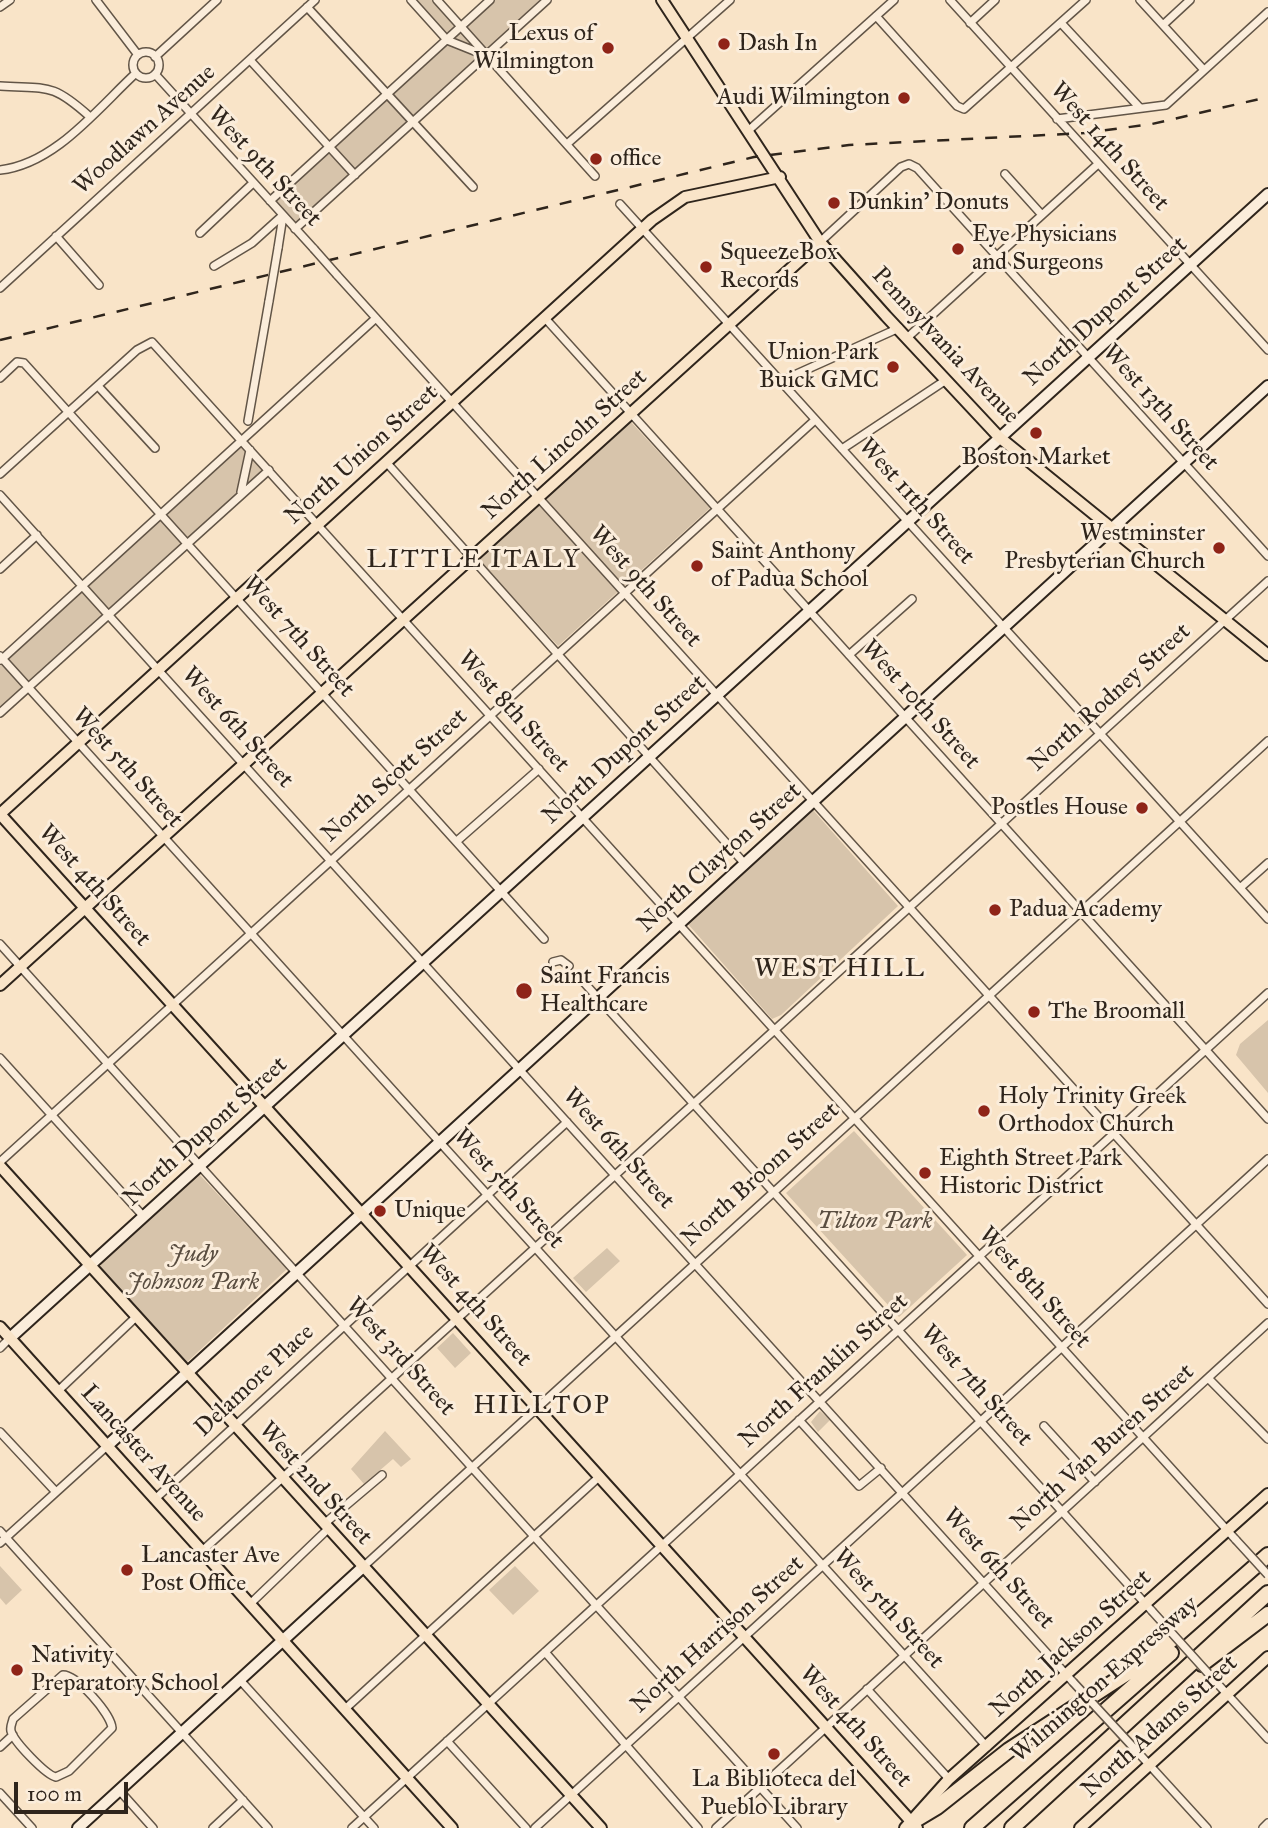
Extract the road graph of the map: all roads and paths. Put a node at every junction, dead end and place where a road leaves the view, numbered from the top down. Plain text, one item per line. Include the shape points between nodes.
1 (10, 0) edge
2 (96, 0) edge
3 (217, 0) edge
4 (315, 0) edge
5 (411, 0) edge
6 (437, 0) edge
7 (490, 0) edge
8 (547, 0) edge
9 (662, 0) edge
10 (730, 0) edge
11 (894, 0) edge
12 (950, 0) edge
13 (995, 0) edge
14 (1086, 0) edge
15 (1140, 0) edge
16 (1190, 0) edge
17 (0, 7) edge
18 (307, 7) junction
19 (1268, 12) edge
20 (876, 16) junction
21 (970, 23) junction
22 (1061, 23) junction
23 (1163, 25) junction
24 (461, 27) junction
25 (687, 38) junction
26 (447, 40) junction
27 (138, 55) junction
28 (486, 55) junction
29 (155, 57) junction
30 (250, 60) junction
31 (1011, 68) junction
32 (1204, 70) junction
33 (136, 73) junction
34 (155, 74) junction
35 (0, 86) edge
36 (388, 93) junction
37 (1140, 108) junction
38 (190, 114) junction
39 (89, 116) junction
40 (1057, 119) junction
41 (413, 122) junction
42 (749, 130) junction
43 (567, 144) junction
44 (330, 147) junction
45 (909, 164) joint
46 (1098, 164) junction
47 (0, 170) edge
48 (355, 174) junction
49 (1005, 174) dead end
50 (594, 176) dead end
51 (780, 177) junction
52 (253, 183) junction
53 (473, 187) dead end
54 (1268, 194) edge
55 (270, 201) junction
56 (620, 204) dead end
57 (283, 215) junction
58 (1042, 215) junction
59 (642, 228) junction
60 (295, 229) junction
61 (200, 233) dead end
62 (56, 236) junction
63 (820, 242) junction
64 (997, 256) junction
65 (1190, 265) junction
66 (214, 266) dead end
67 (99, 285) dead end
68 (0, 288) edge
69 (544, 317) junction
70 (376, 318) junction
71 (729, 325) junction
72 (899, 328) junction
73 (908, 337) junction
74 (1268, 351) edge
75 (1088, 357) junction
76 (0, 378) edge
77 (946, 380) junction
78 (781, 381) junction
79 (98, 386) junction
80 (1268, 386) edge
81 (452, 402) junction
82 (69, 412) junction
83 (631, 414) junction
84 (816, 420) junction
85 (248, 421) dead end
86 (999, 438) junction
87 (242, 440) junction
88 (155, 448) dead end
89 (842, 449) junction
90 (250, 450) junction
91 (387, 463) junction
92 (1184, 463) junction
93 (269, 470) junction
94 (0, 474) edge
95 (241, 492) junction
96 (0, 495) edge
97 (538, 498) junction
98 (718, 509) junction
99 (161, 514) junction
100 (907, 521) junction
101 (317, 524) junction
102 (1112, 529) junction
103 (37, 535) junction
104 (188, 543) junction
105 (1268, 556) edge
106 (470, 559) junction
107 (0, 569) edge
108 (1268, 581) edge
109 (81, 585) junction
110 (625, 593) junction
111 (237, 598) junction
112 (912, 599) dead end
113 (809, 611) junction
114 (109, 615) junction
115 (404, 620) junction
116 (1225, 620) junction
117 (1004, 628) junction
118 (1268, 654) edge
119 (849, 655) junction
120 (556, 656) junction
121 (1, 658) edge
122 (158, 670) junction
123 (29, 688) junction
124 (323, 693) junction
125 (717, 695) junction
126 (0, 713) edge
127 (490, 715) junction
128 (905, 717) junction
129 (1100, 734) junction
130 (1268, 741) edge
131 (78, 743) junction
132 (648, 757) junction
133 (244, 764) junction
134 (539, 769) junction
135 (410, 789) junction
136 (813, 802) junction
137 (0, 814) edge
138 (582, 817) junction
139 (1180, 821) junction
140 (1001, 824) junction
141 (164, 837) junction
142 (457, 841) junction
143 (331, 861) junction
144 (1268, 863) edge
145 (745, 864) junction
146 (1240, 888) junction
147 (502, 891) junction
148 (85, 908) junction
149 (909, 908) junction
150 (1081, 912) junction
151 (1268, 919) edge
152 (679, 924) junction
153 (251, 933) junction
154 (544, 939) dead end
155 (0, 944) edge
156 (423, 962) junction
157 (553, 962) dead end
158 (569, 966) dead end
159 (20, 967) junction
160 (579, 977) dead end
161 (0, 985) edge
162 (1268, 993) edge
163 (989, 996) junction
164 (598, 998) junction
165 (173, 1004) junction
166 (775, 1030) junction
167 (343, 1035) junction
168 (1206, 1050) junction
169 (0, 1058) edge
170 (108, 1063) junction
171 (520, 1069) junction
172 (694, 1103) junction
173 (265, 1106) junction
174 (51, 1115) junction
175 (855, 1118) junction
176 (1268, 1119) edge
177 (567, 1122) junction
178 (1114, 1134) junction
179 (440, 1142) junction
180 (1268, 1159) edge
181 (0, 1164) edge
182 (200, 1165) junction
183 (615, 1175) junction
184 (774, 1192) junction
185 (487, 1195) junction
186 (362, 1213) junction
187 (144, 1217) junction
188 (1196, 1225) junction
189 (535, 1248) junction
190 (979, 1256) junction
191 (696, 1264) junction
192 (90, 1266) junction
193 (410, 1266) junction
194 (297, 1272) junction
195 (1268, 1304) edge
196 (136, 1317) junction
197 (458, 1319) junction
198 (1268, 1323) edge
199 (345, 1325) junction
200 (0, 1327) edge
201 (899, 1330) junction
202 (616, 1337) junction
203 (10, 1338) junction
204 (0, 1348) edge
205 (1062, 1348) junction
206 (187, 1373) junction
207 (393, 1378) junction
208 (1209, 1378) junction
209 (58, 1391) junction
210 (820, 1401) junction
211 (538, 1407) junction
212 (799, 1420) junction
213 (981, 1421) junction
214 (235, 1426) junction
215 (1044, 1426) dead end
216 (0, 1432) edge
217 (1143, 1437) junction
218 (1268, 1439) edge
219 (107, 1446) junction
220 (473, 1467) junction
221 (881, 1468) junction
222 (740, 1474) junction
223 (382, 1475) dead end
224 (600, 1476) junction
225 (282, 1478) junction
226 (1095, 1482) junction
227 (56, 1492) junction
228 (902, 1492) junction
229 (1268, 1494) edge
230 (155, 1499) junction
231 (1063, 1511) junction
232 (326, 1527) junction
233 (1228, 1530) junction
234 (0, 1531) edge
235 (535, 1535) junction
236 (3, 1540) edge
237 (663, 1545) junction
238 (202, 1551) junction
239 (1268, 1555) edge
240 (822, 1565) junction
241 (1268, 1565) edge
242 (363, 1567) junction
243 (1268, 1575) edge
244 (984, 1583) junction
245 (1268, 1593) edge
246 (250, 1604) junction
247 (598, 1604) junction
248 (1150, 1607) junction
249 (1268, 1614) edge
250 (425, 1636) junction
251 (744, 1636) junction
252 (283, 1640) junction
253 (545, 1652) junction
254 (904, 1656) junction
255 (1268, 1657) edge
256 (1070, 1679) junction
257 (240, 1680) junction
258 (867, 1689) junction
259 (680, 1695) junction
260 (1227, 1695) junction
261 (487, 1705) junction
262 (345, 1709) junction
263 (827, 1727) junction
264 (182, 1733) junction
265 (13, 1735) junction
266 (1268, 1739) edge
267 (447, 1741) junction
268 (626, 1745) junction
269 (0, 1747) edge
270 (987, 1747) junction
271 (1090, 1757) junction
272 (1149, 1765) junction
273 (407, 1778) junction
274 (949, 1779) junction
275 (761, 1788) junction
276 (119, 1790) junction
277 (0, 1793) edge
278 (571, 1795) junction
279 (243, 1800) junction
280 (364, 1817) junction
281 (1268, 1823) edge
282 (911, 1826) edge
283 (32, 1828) edge
284 (78, 1828) edge
285 (153, 1828) edge
286 (213, 1828) edge
287 (268, 1828) edge
288 (352, 1828) edge
289 (374, 1828) edge
290 (452, 1828) edge
291 (526, 1828) edge
292 (535, 1828) edge
293 (601, 1828) edge
294 (698, 1828) edge
295 (716, 1828) edge
296 (797, 1828) edge
297 (972, 1828) edge
298 (1012, 1828) edge
299 (1080, 1828) edge
300 (1207, 1828) edge
301 (1262, 1828) edge

1 - 17 street
2 - 27 street
3 - 29 street
4 - 18 street, Woodlawn Avenue
5 - 26 street
6 - 24 street
7 - 24 street
8 - 28 street
9 - 25 main road, Pennsylvania Avenue
10 - 25 street
11 - 20 street
12 - 21 street, West 14th Street
13 - 21 street
14 - 22 street
15 - 23 street
16 - 23 street
18 - 30 street, Woodlawn Avenue
18 - 36 street
19 - 32 street
20 - 31 street via 962,109
20 - 42 street
21 - 31 street, West 14th Street
22 - 31 street
22 - 37 street
23 - 32 street
24 - 26 street
24 - 28 street
25 - 42 main road, Pennsylvania Avenue
25 - 43 street
26 - 28 street
26 - 36 street
27 - 29 street via 146,52
27 - 33 street
28 - 41 street
28 - 43 street
29 - 34 street via 159,66
30 - 38 street, Woodlawn Avenue
30 - 44 street
31 - 40 street, West 14th Street
32 - 37 street via 1166,104
33 - 34 street via 145,78
33 - 39 street
34 - 38 street, West 9th Street
35 - 39 street via 52,89
36 - 41 street
36 - 44 street
37 - 40 street
38 - 52 street, West 9th Street
38 - 62 street, Woodlawn Avenue
39 - 47 street via 34,162
40 - 46 street, West 14th Street
41 - 48 street
41 - 53 street
42 - 51 main road, Pennsylvania Avenue
43 - 50 street
44 - 48 street
44 - 55 street
45 - 63 street, North Lincoln Street
45 - 64 street, West 13th Street
46 - 58 street
46 - 65 street, West 14th Street
48 - 60 street
49 - 58 street
51 - 59 main road, North Union Street via 682,198
51 - 63 main road, Pennsylvania Avenue
52 - 55 street, West 9th Street
52 - 61 street
54 - 65 street, North Dupont Street
55 - 57 street, West 9th Street
56 - 59 street, West 11th Street
57 - 60 street, West 9th Street
57 - 66 street via 253,243
57 - 85 street, bridge
58 - 64 street
59 - 69 main road, North Union Street
59 - 71 street, West 11th Street
60 - 70 street, West 9th Street, bridge
62 - 67 street
62 - 68 street, Woodlawn Avenue
63 - 71 main road, North Lincoln Street
63 - 72 main road, Pennsylvania Avenue
64 - 73 street
64 - 75 street, West 13th Street
65 - 74 street, West 14th Street
65 - 75 street, North Dupont Street
69 - 81 main road, North Union Street
69 - 83 street, West 10th Street
70 - 81 street, West 9th Street
70 - 87 street
71 - 78 street, West 11th Street
71 - 83 main road, North Lincoln Street
72 - 73 main road, Pennsylvania Avenue
72 - 78 street
73 - 77 main road, Pennsylvania Avenue
75 - 86 street, North Dupont Street
75 - 92 street, West 13th Street
76 - 82 street, West 7th Street via 22,362
77 - 86 main road, Pennsylvania Avenue
77 - 89 street
78 - 84 street, West 11th Street
79 - 82 street
79 - 87 street, West 8th Street via 152,342
79 - 88 street
80 - 92 street, North Clayton Street
81 - 91 main road, North Union Street
81 - 97 street, West 9th Street
82 - 94 street
82 - 99 street, West 7th Street
83 - 97 main road, North Lincoln Street
83 - 98 street, West 10th Street
84 - 89 street, West 11th Street
84 - 98 street, North Scott Street
86 - 100 street, North Dupont Street
86 - 102 main road, Pennsylvania Avenue
87 - 90 street, West 8th Street
87 - 99 street
89 - 100 street, West 11th Street
90 - 93 street, West 8th Street
90 - 95 street
91 - 101 main road, North Union Street
91 - 106 street
92 - 102 street, North Clayton Street
92 - 105 street, West 13th Street
93 - 95 street
93 - 101 street, West 8th Street
95 - 104 street
96 - 103 street, West 6th Street
97 - 106 main road, North Lincoln Street
97 - 110 street, West 9th Street
98 - 110 street, North Scott Street
98 - 113 street, West 10th Street
99 - 104 street, West 7th Street
99 - 109 street
100 - 113 street, North Dupont Street
100 - 117 street, West 11th Street
101 - 111 main road, North Union Street
101 - 115 street, West 8th Street
102 - 116 main road, Pennsylvania Avenue
102 - 117 street, North Clayton Street
103 - 107 street
103 - 109 street, West 6th Street
104 - 111 street, West 7th Street
104 - 114 street
106 - 115 main road, North Lincoln Street
106 - 120 street
108 - 116 street, North Rodney Street
109 - 114 street, West 6th Street
109 - 121 street
110 - 120 street, North Scott Street
110 - 125 street, West 9th Street
111 - 122 main road, North Union Street
111 - 124 street, West 7th Street
112 - 119 street
113 - 119 street, West 10th Street
113 - 125 street, North Dupont Street
114 - 122 street, West 6th Street
114 - 123 street
115 - 124 main road, North Lincoln Street
115 - 127 street, West 8th Street
116 - 118 main road, Pennsylvania Avenue
116 - 129 street, North Rodney Street
117 - 128 street, North Clayton Street
117 - 129 street, West 11th Street
119 - 128 street, West 10th Street
120 - 127 street, North Scott Street
120 - 132 street
121 - 123 street, West 5th Street
122 - 131 main road, North Union Street
122 - 133 street, West 6th Street
123 - 126 street
123 - 131 street, West 5th Street
124 - 133 main road, North Lincoln Street
124 - 135 street, West 7th Street
125 - 132 street, North Dupont Street
125 - 136 street, West 9th Street
127 - 134 street, West 8th Street
127 - 135 street, North Scott Street
128 - 136 street, North Clayton Street
128 - 140 street, West 10th Street
129 - 139 street, West 11th Street
129 - 140 street, North Rodney Street
130 - 139 street, North Broom Street
131 - 137 main road, North Union Street
131 - 141 street, West 5th Street
132 - 138 street, North Dupont Street
132 - 145 street
133 - 141 main road, North Lincoln Street
133 - 143 street, West 6th Street
134 - 138 street, West 8th Street
134 - 142 street
135 - 142 street, West 7th Street
135 - 143 street, North Scott Street
136 - 145 street, North Clayton Street
136 - 149 street, West 9th Street
137 - 148 main road, West 4th Street
138 - 147 street, North Dupont Street
138 - 152 street, West 8th Street
139 - 146 street, West 11th Street
139 - 150 street, North Broom Street
140 - 149 street, North Rodney Street
140 - 150 street, West 10th Street
141 - 148 main road, North Lincoln Street
141 - 153 street, West 5th Street
142 - 147 street, West 7th Street
143 - 153 street, North Scott Street
143 - 156 street, West 6th Street
144 - 146 street
145 - 152 street, North Clayton Street
146 - 151 street, West 11th Street
147 - 154 street, West 7th Street
147 - 156 street, North Dupont Street
148 - 159 main road, North Lincoln Street
148 - 165 main road, West 4th Street
149 - 163 street, West 9th Street
149 - 166 street, North Rodney Street
150 - 163 street, North Broom Street
150 - 168 street, West 10th Street
152 - 164 street, North Clayton Street
152 - 166 street, West 8th Street
153 - 165 street, North Scott Street
153 - 167 street, West 5th Street
155 - 159 street, West 3rd Street
156 - 167 street, North Dupont Street
156 - 171 street, West 6th Street
157 - 158 street via 561,960
159 - 161 main road, North Lincoln Street
159 - 170 street, West 3rd Street
160 - 164 street, West 7th Street
162 - 168 street, North Franklin Street
163 - 175 street, North Broom Street
163 - 178 street, West 9th Street
164 - 171 street, North Clayton Street
164 - 172 street, West 7th Street
165 - 170 street, North Scott Street
165 - 173 main road, West 4th Street
166 - 172 street, North Rodney Street
166 - 175 street, West 8th Street
167 - 173 street, North Dupont Street
167 - 179 street, West 5th Street
168 - 176 street, West 10th Street
168 - 178 street, North Franklin Street
169 - 174 street
170 - 174 street, North Scott Street
170 - 182 street, West 3rd Street
171 - 177 street, West 6th Street
171 - 179 street, North Clayton Street
172 - 183 street, North Rodney Street
172 - 184 street, West 7th Street
173 - 182 street, North Dupont Street
173 - 186 main road, West 4th Street
174 - 181 street, North Scott Street
174 - 187 street
175 - 184 street, North Broom Street
175 - 190 street, West 8th Street
177 - 183 street, West 6th Street
177 - 185 street, Delamore Place
178 - 188 street, West 9th Street
178 - 190 street, North Franklin Street
179 - 185 street, West 5th Street
179 - 186 street, North Clayton Street
180 - 188 street, North Harrison Street
181 - 192 main road, West 2nd Street
182 - 187 street, North Dupont Street
182 - 194 street, West 3rd Street
183 - 189 street, North Rodney Street
183 - 191 street, West 6th Street
184 - 191 street, North Broom Street
184 - 201 street, West 7th Street
185 - 189 street, West 5th Street
185 - 193 street, Delamore Place
186 - 193 main road, West 4th Street
186 - 194 street, North Clayton Street
187 - 192 street, North Dupont Street
188 - 195 street, West 9th Street
188 - 205 street, North Harrison Street
189 - 197 street, North Rodney Street
189 - 202 street, West 5th Street
190 - 201 street, North Franklin Street
190 - 205 street, West 8th Street
191 - 202 street, North Broom Street
191 - 210 street, West 6th Street
192 - 196 main road, West 2nd Street
192 - 203 street, North Dupont Street
193 - 197 main road, West 4th Street
193 - 199 street, Delamore Place
194 - 199 street, West 3rd Street
194 - 206 street, North Clayton Street
196 - 206 main road, West 2nd Street
196 - 209 street
197 - 207 street, North Rodney Street
197 - 211 main road, West 4th Street
198 - 208 street, North Van Buren Street
199 - 207 street, West 3rd Street
199 - 214 street, Delamore Place
200 - 203 main road, Lancaster Avenue
201 - 210 street, North Franklin Street
201 - 213 street, West 7th Street
202 - 211 street, North Broom Street
202 - 222 street, West 5th Street
203 - 204 street
203 - 209 main road, Lancaster Avenue
205 - 213 street, North Harrison Street
205 - 217 street, West 8th Street
206 - 214 main road, West 2nd Street
206 - 219 street, North Clayton Street
207 - 220 street, West 3rd Street
207 - 225 street, North Rodney Street
208 - 217 street, North Van Buren Street
208 - 218 street
209 - 219 main road, Lancaster Avenue
210 - 212 street, North Franklin Street
210 - 221 street, West 6th Street
211 - 220 street, North Broom Street
211 - 224 main road, West 4th Street
212 - 221 street via 859,1486
212 - 222 street, North Franklin Street
213 - 228 street, North Harrison Street
213 - 231 street, West 7th Street
214 - 225 main road, West 2nd Street
214 - 230 street, Delamore Place
215 - 226 street
216 - 227 street
217 - 226 street, North Van Buren Street
217 - 233 street, West 8th Street
219 - 227 street
219 - 230 main road, Lancaster Avenue
220 - 235 street, West 3rd Street
220 - 242 street, North Broom Street
221 - 228 street, West 6th Street
222 - 237 street, North Franklin Street
222 - 240 street, West 5th Street
223 - 232 street
224 - 235 street
224 - 237 main road, West 4th Street
225 - 232 main road, West 2nd Street
225 - 238 street, North Rodney Street
226 - 231 street, North Van Buren Street
227 - 236 street
228 - 240 street, North Harrison Street
228 - 244 street, West 6th Street
229 - 233 main road, North Jackson Street
230 - 238 main road, Lancaster Avenue
231 - 244 street, North Van Buren Street
231 - 248 street, West 7th Street
232 - 242 main road, West 2nd Street
232 - 246 street
233 - 243 street, West 8th Street, bridge
233 - 248 main road, North Jackson Street
234 - 236 street
235 - 247 street, West 3rd Street
235 - 250 street
236 - 264 street
237 - 247 street, North Franklin Street
237 - 251 main road, West 4th Street
238 - 246 main road, Lancaster Avenue
239 - 282 highway via 1152,1657 1009,1750
240 - 251 street, North Harrison Street
240 - 254 street, West 5th Street
241 - 297 highway, Wilmington Expressway
242 - 250 main road, West 2nd Street
242 - 252 street, North Broom Street
244 - 254 street, North Van Buren Street
244 - 256 street, West 6th Street
245 - 271 highway, Wilmington Expressway
246 - 252 main road, Lancaster Avenue
247 - 253 street, North Franklin Street
247 - 259 street, West 3rd Street
248 - 256 main road, North Jackson Street
248 - 260 street, West 7th Street, bridge
249 - 271 highway
250 - 261 main road, West 2nd Street
250 - 262 street
251 - 259 street, North Harrison Street
251 - 263 main road, West 4th Street
252 - 257 street, North Broom Street
252 - 262 main road, Lancaster Avenue
253 - 261 street, North Franklin Street
253 - 268 street
254 - 258 street, North Van Buren Street
254 - 270 street, West 5th Street
255 - 260 main road, North Adams Street
256 - 270 main road, North Jackson Street
256 - 272 street, West 6th Street, bridge
257 - 264 street, North Broom Street
257 - 280 street
258 - 263 street, North Van Buren Street
258 - 274 street
259 - 268 street, North Harrison Street
259 - 275 street, West 3rd Street
260 - 266 street, West 7th Street
260 - 272 main road, North Adams Street
261 - 267 street, North Franklin Street
261 - 278 main road, West 2nd Street
262 - 273 main road, Lancaster Avenue
263 - 275 street, North Van Buren Street
263 - 282 main road, West 4th Street
264 - 276 street, North Broom Street
264 - 279 street
265 - 265 street via 13,1719 63,1675 72,1676 111,1722 108,1734 69,1771 56,1777 44,1771
265 - 269 street
267 - 273 street, North Franklin Street
267 - 291 street
268 - 278 street, North Harrison Street
268 - 294 street
270 - 274 main road, North Jackson Street
271 - 298 highway, Wilmington Expressway
272 - 299 main road, North Adams Street
272 - 300 street, West 6th Street
273 - 280 street, North Franklin Street
273 - 290 main road, Lancaster Avenue
274 - 282 main road, North Jackson Street
275 - 295 street, North Van Buren Street
275 - 296 street, West 3rd Street
276 - 284 street, North Broom Street
276 - 285 street
277 - 283 street
278 - 292 street, North Harrison Street
278 - 293 main road, West 2nd Street
279 - 286 street
279 - 287 street
280 - 288 street, North Franklin Street
280 - 289 street
281 - 301 street

